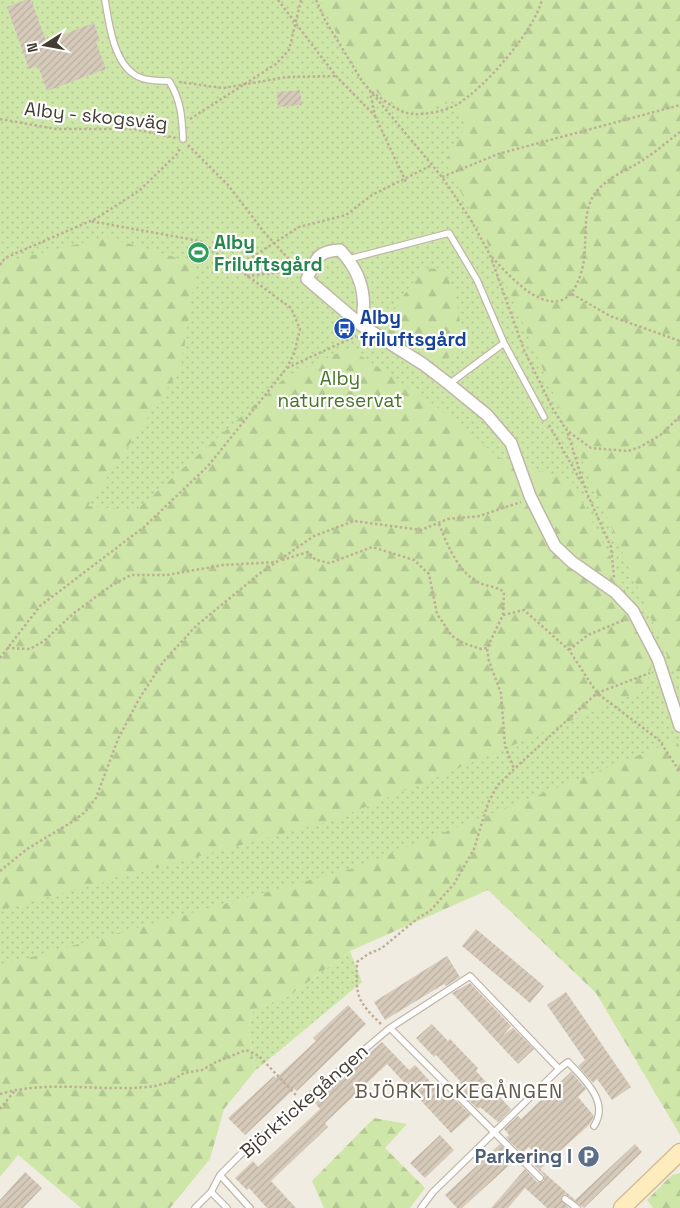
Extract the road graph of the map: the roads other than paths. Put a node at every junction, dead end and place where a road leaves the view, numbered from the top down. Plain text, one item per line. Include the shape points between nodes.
1 (105, 0) edge
2 (183, 139) road end
3 (349, 259) junction
4 (365, 328) junction
5 (504, 343) junction
6 (450, 384) junction
7 (544, 417) road end
8 (680, 726) edge
9 (390, 1028) junction
10 (559, 1069) junction
11 (594, 1126) dead end
12 (495, 1134) junction
13 (680, 1152) edge
14 (220, 1175) junction
15 (540, 1178) dead end
16 (211, 1192) junction
17 (565, 1199) dead end
18 (196, 1208) edge
19 (227, 1208) edge
20 (250, 1208) edge
21 (422, 1208) edge
22 (577, 1208) edge
23 (622, 1208) edge

1 - 2 lane via 113,38 124,63 134,75 169,80 178,95
3 - 4 street via 364,291
3 - 4 street via 340,250 328,250 317,257 303,275
3 - 5 lane via 449,234 477,280
4 - 6 street
5 - 6 lane
5 - 7 lane
6 - 8 street via 487,415 511,443 530,496 555,546 615,592 636,616 661,668
9 - 10 lane, Björktickegången via 470,976
9 - 12 lane
9 - 14 lane, Björktickegången via 301,1101
10 - 11 lane via 568,1062 595,1094 600,1118
10 - 12 lane
12 - 15 lane
12 - 21 lane via 432,1192
13 - 23 street
14 - 16 lane, Björktickegången
14 - 20 lane
16 - 18 lane, Björktickegången
16 - 19 lane
17 - 22 lane

